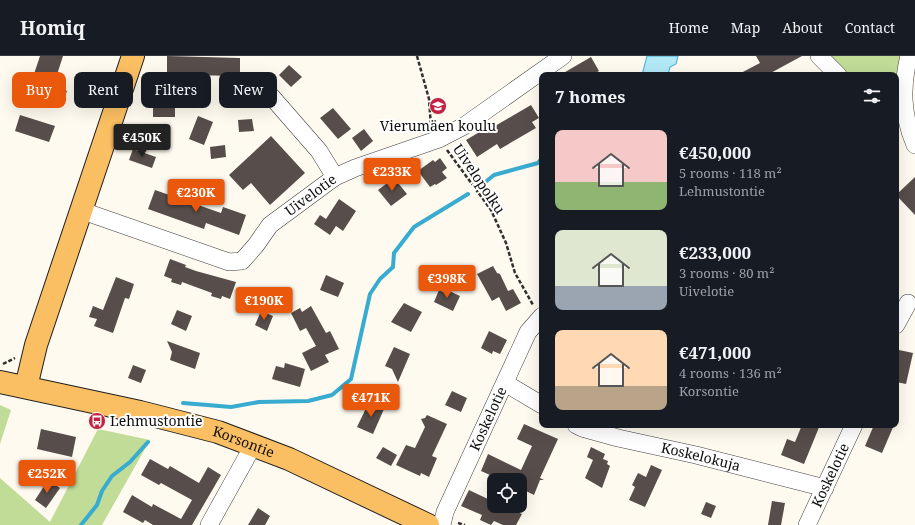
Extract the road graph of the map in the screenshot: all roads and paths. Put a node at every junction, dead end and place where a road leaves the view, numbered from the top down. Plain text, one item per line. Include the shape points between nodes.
1 (133, 56) edge
2 (416, 56) edge
3 (563, 56) edge
4 (819, 56) edge
5 (909, 56) edge
6 (540, 72) edge
7 (835, 72) edge
8 (539, 73) edge
9 (899, 99) edge
10 (277, 103) edge
11 (439, 139) junction
12 (915, 145) edge
13 (335, 177) junction
14 (80, 210) junction
15 (908, 302) dead end
16 (539, 314) edge
17 (539, 319) edge
18 (899, 319) edge
19 (0, 382) edge
20 (505, 383) junction
21 (26, 387) junction
22 (539, 403) edge
23 (582, 428) edge
24 (853, 428) edge
25 (254, 444) junction
26 (826, 488) junction
27 (462, 523) dead end
28 (209, 525) edge
29 (428, 525) edge
30 (442, 525) edge
31 (465, 525) edge
32 (807, 525) edge

1 - 14 main road
2 - 11 path, Uivelopolku via 429,99 432,133
3 - 6 street, Uivelotie
4 - 7 street
5 - 9 street
8 - 11 street, Uivelotie via 464,126
9 - 12 street
10 - 13 street via 319,151
11 - 13 street, Uivelotie
11 - 16 path, Uivelopolku via 491,210 506,243 515,273
13 - 14 street, Uivelotie via 270,225 242,261 229,262
14 - 21 main road via 36,345
15 - 18 street
17 - 20 street, Koskelotie via 528,332
19 - 21 main road, Korsontie
20 - 22 street
20 - 30 street, Koskelotie via 445,512
21 - 25 main road, Korsontie via 147,414
23 - 26 street, Koskelokuja
24 - 26 street, Koskelotie
25 - 28 street
25 - 29 main road, Korsontie
26 - 32 street, Koskelotie
27 - 31 path

